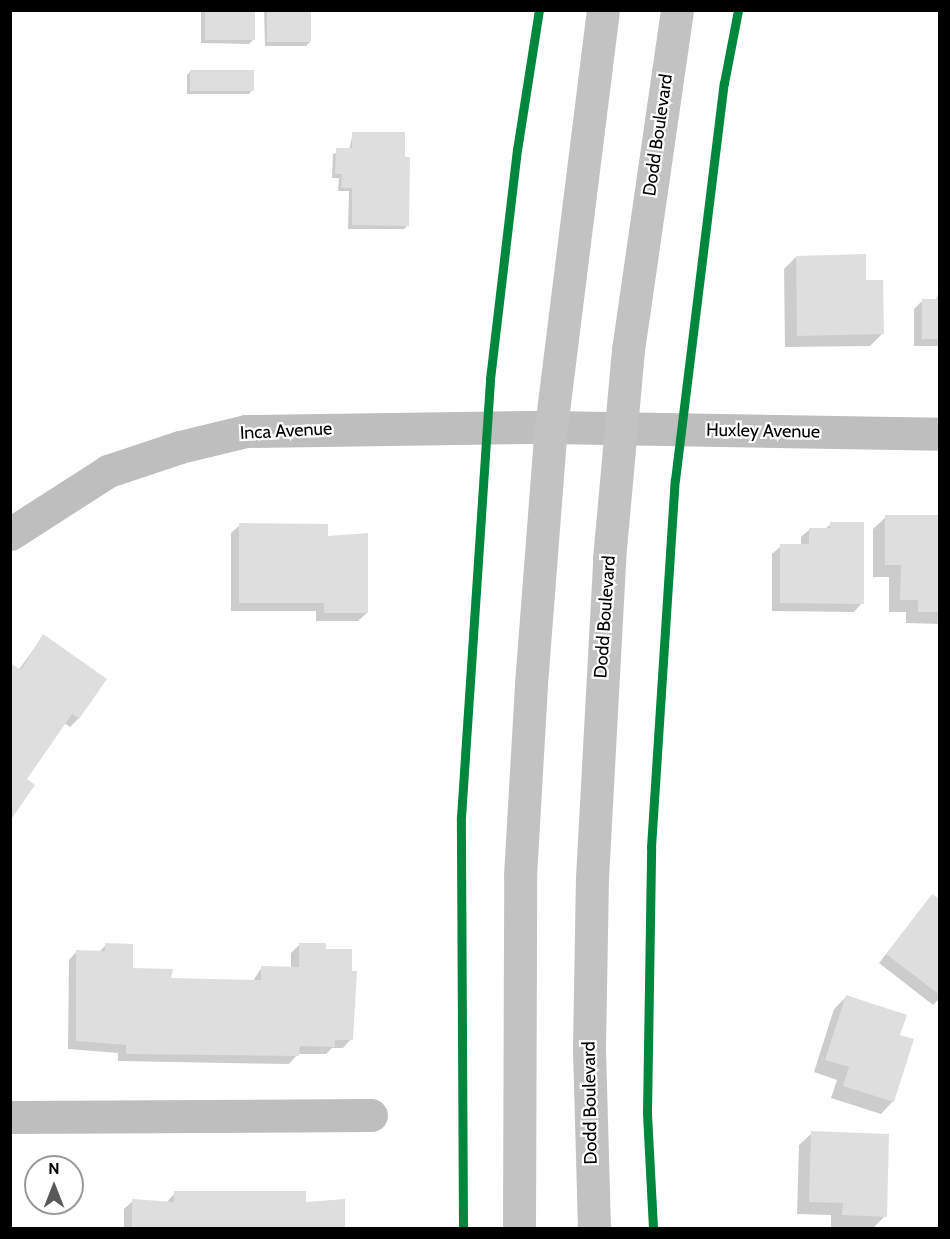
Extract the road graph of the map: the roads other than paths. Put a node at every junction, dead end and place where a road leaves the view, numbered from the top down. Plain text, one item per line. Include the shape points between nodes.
1 (603, 10) edge
2 (678, 10) edge
3 (551, 427) junction
4 (622, 428) junction
5 (939, 435) edge
6 (10, 534) edge
7 (371, 1115) dead end
8 (10, 1117) edge
9 (519, 1228) edge
10 (594, 1228) edge

1 - 3 main road
2 - 4 main road, Dodd Boulevard via 628,350
3 - 4 street, Huxley Avenue
3 - 6 street, Inca Avenue via 246,431 180,447 108,471
3 - 9 main road via 520,876
4 - 5 street, Huxley Avenue
4 - 10 main road, Dodd Boulevard via 594,799 589,1048
7 - 8 street

